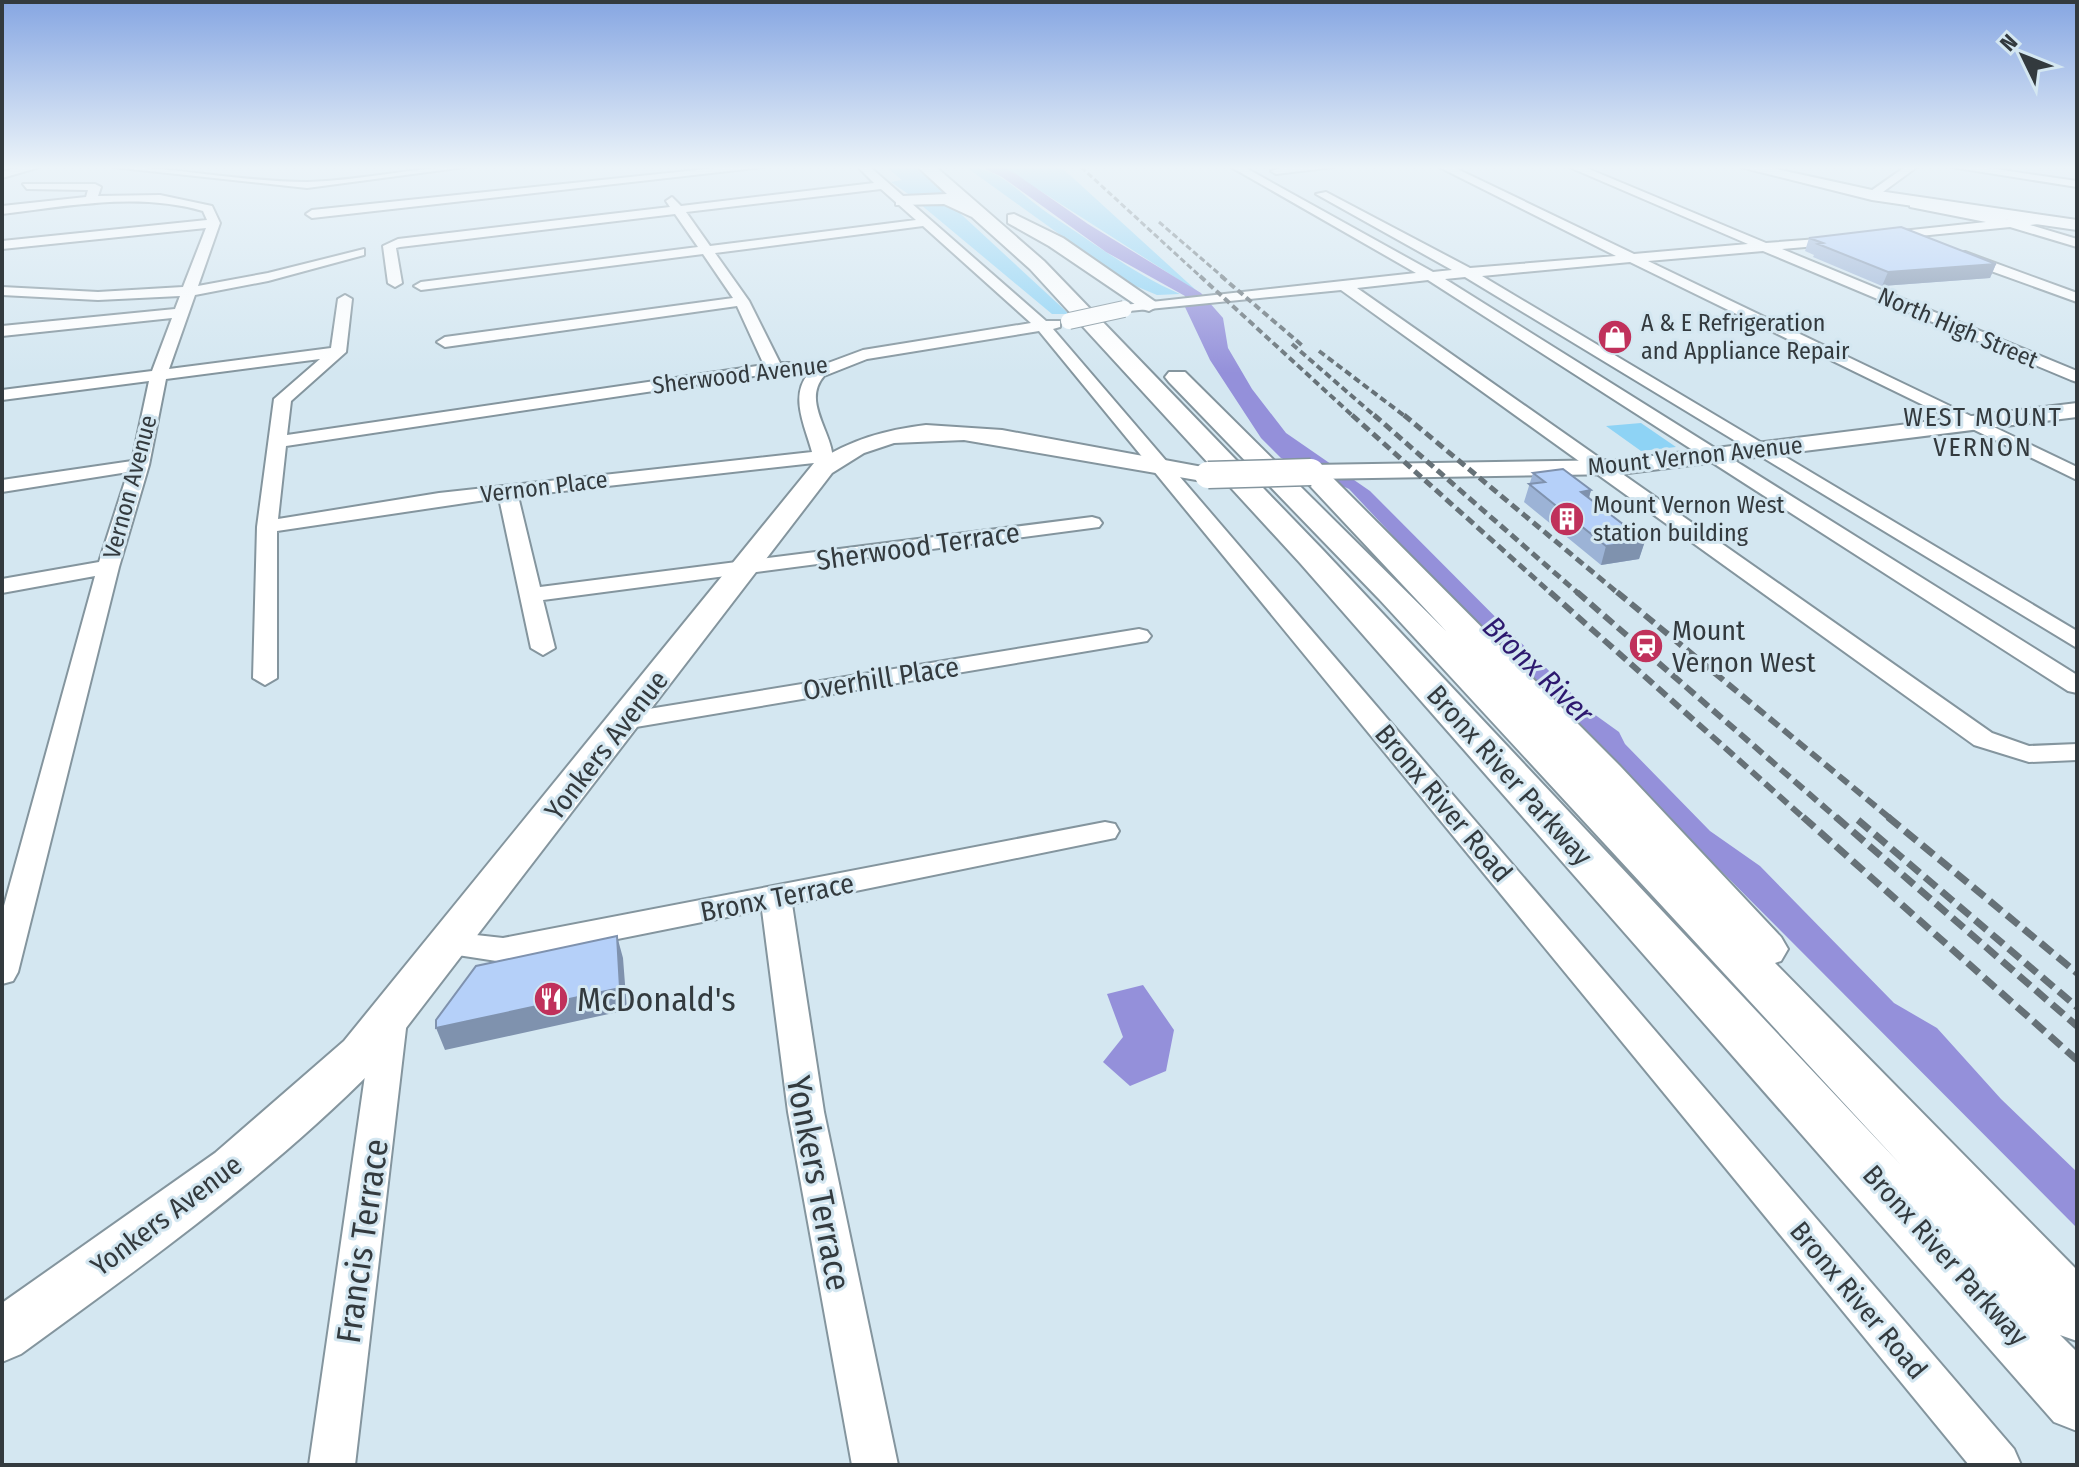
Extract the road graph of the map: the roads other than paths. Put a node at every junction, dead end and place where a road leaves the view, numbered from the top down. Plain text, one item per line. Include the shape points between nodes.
1 (94, 235) edge
2 (209, 235) edge
3 (474, 235) edge
4 (698, 235) edge
5 (823, 235) edge
6 (944, 235) edge
7 (1018, 235) edge
8 (1026, 235) edge
9 (1043, 235) edge
10 (1358, 235) edge
11 (1397, 235) edge
12 (1586, 235) edge
13 (1736, 235) edge
14 (1899, 235) edge
15 (1907, 235) edge
16 (2052, 235) edge
17 (1874, 237) edge
18 (1858, 239) edge
19 (2077, 243) edge
20 (2, 245) edge
21 (1935, 245) edge
22 (1763, 247) junction
23 (708, 250) junction
24 (1949, 250) edge
25 (359, 252) dead end
26 (1635, 259) junction
27 (1468, 273) junction
28 (1431, 276) junction
29 (395, 283) dead end
30 (1343, 285) junction
31 (421, 286) dead end
32 (2, 291) edge
33 (187, 291) junction
34 (2077, 298) edge
35 (345, 299) dead end
36 (742, 301) junction
37 (1149, 305) junction
38 (179, 313) junction
39 (1043, 326) junction
40 (2, 331) edge
41 (445, 342) dead end
42 (338, 352) junction
43 (774, 368) junction
44 (827, 368) junction
45 (158, 376) junction
46 (2077, 377) edge
47 (811, 381) junction
48 (2, 395) edge
49 (2077, 410) edge
50 (1973, 423) junction
51 (278, 442) junction
52 (1764, 451) junction
53 (1712, 457) junction
54 (823, 462) junction
55 (140, 465) junction
56 (1159, 467) junction
57 (1597, 467) junction
58 (1311, 472) junction
59 (2077, 474) edge
60 (2, 486) edge
61 (507, 491) junction
62 (1092, 523) dead end
63 (267, 527) junction
64 (108, 567) junction
65 (744, 569) junction
66 (2, 586) edge
67 (532, 595) junction
68 (1139, 636) dead end
69 (2077, 641) edge
70 (543, 648) dead end
71 (265, 678) dead end
72 (2077, 686) edge
73 (624, 721) junction
74 (2077, 752) edge
75 (1105, 831) dead end
76 (776, 898) junction
77 (449, 944) junction
78 (2, 972) edge
79 (391, 1016) junction
80 (2008, 1239) junction
81 (2077, 1312) edge
82 (2, 1335) edge
83 (2077, 1399) edge
84 (332, 1465) edge
85 (875, 1465) edge
86 (1998, 1465) edge

1 - 20 street
2 - 33 street, Vernon Avenue
3 - 29 street via 389,246
4 - 23 street
5 - 23 street
6 - 39 street, Bronx River Road
7 - 83 highway, Bronx River Parkway via 1059,288 1311,556
8 - 80 highway, Bronx River Parkway via 1105,304 1361,563
9 - 37 highway
10 - 28 street
11 - 27 street
12 - 26 street
13 - 22 street, North High Street
14 - 17 street
15 - 21 street
16 - 19 street
18 - 22 street, Sherwood Avenue
22 - 26 street, Sherwood Avenue
22 - 46 street, North High Street
23 - 31 street
23 - 36 street
24 - 34 street
25 - 33 street via 275,277
26 - 27 street, Sherwood Avenue
26 - 50 street
27 - 28 street, Sherwood Avenue
27 - 52 street
28 - 30 street, Sherwood Avenue
28 - 53 street
30 - 37 street, Sherwood Avenue
30 - 57 street
32 - 33 street via 112,296
33 - 38 street, Vernon Avenue
35 - 42 street
36 - 41 street
36 - 43 street
37 - 39 street, Sherwood Avenue, bridge
38 - 40 street
38 - 45 street, Vernon Avenue
39 - 44 street, Sherwood Avenue via 863,355
39 - 56 street, Bronx River Road
42 - 45 street
42 - 51 street via 283,399
43 - 44 street, Sherwood Avenue
43 - 47 street
43 - 51 street, Sherwood Avenue
44 - 47 street
45 - 48 street
45 - 55 street, Vernon Avenue
47 - 54 street via 807,406
49 - 50 main road, Mount Vernon Avenue
50 - 52 main road, Mount Vernon Avenue
50 - 59 street
51 - 63 street
52 - 53 main road, Mount Vernon Avenue
52 - 69 street
53 - 57 main road, Mount Vernon Avenue
53 - 72 street
54 - 56 main road, Yonkers Avenue via 869,441 954,432
54 - 61 street, Vernon Place
54 - 65 main road, Yonkers Avenue
55 - 60 street
55 - 64 street, Vernon Avenue
56 - 58 main road, Yonkers Avenue, bridge via 1208,475
56 - 86 street, Bronx River Road
57 - 58 main road, Mount Vernon Avenue
57 - 74 street via 1983,739 2021,756
58 - 80 highway via 1728,908
61 - 63 street, Vernon Place
61 - 67 street
62 - 65 street, Sherwood Terrace
63 - 71 street
64 - 66 street
64 - 78 street, Vernon Avenue
65 - 67 street, Sherwood Terrace
65 - 73 main road, Yonkers Avenue
67 - 70 street
68 - 73 street, Overhill Place
73 - 77 main road, Yonkers Avenue
75 - 76 street, Bronx Terrace
76 - 77 street, Bronx Terrace via 503,950
76 - 85 street, Yonkers Terrace via 815,1171
77 - 79 main road, Yonkers Avenue
79 - 82 main road, Yonkers Avenue via 338,1077 280,1129
79 - 84 street, Francis Terrace
80 - 81 highway, Bronx River Parkway

